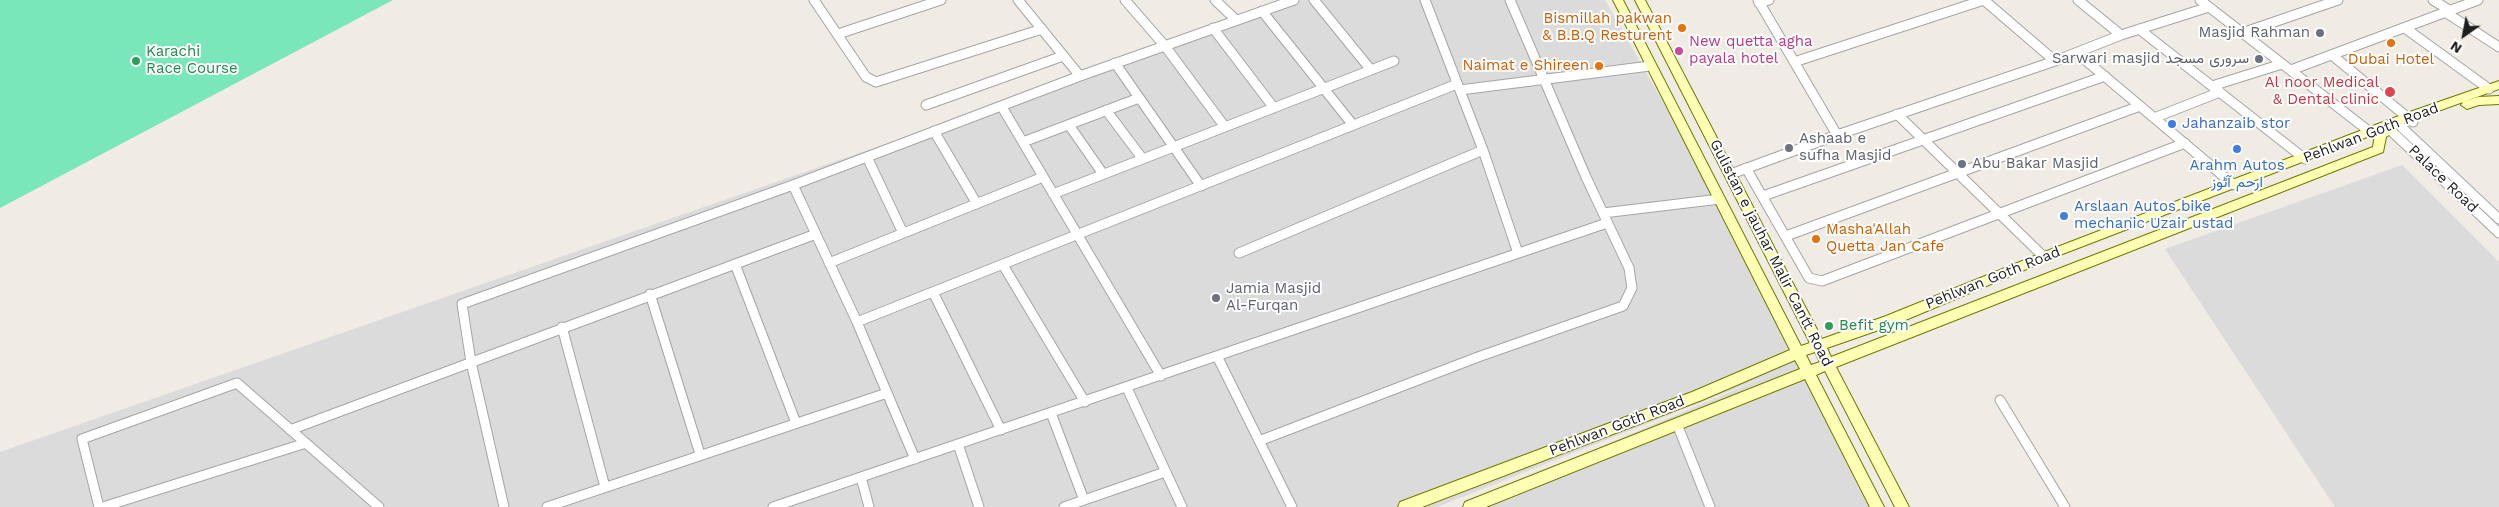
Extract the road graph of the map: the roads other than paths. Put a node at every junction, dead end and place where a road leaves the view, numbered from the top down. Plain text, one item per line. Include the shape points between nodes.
1 (814, 0) edge
2 (941, 0) edge
3 (1018, 0) edge
4 (1125, 0) edge
5 (1215, 0) edge
6 (1294, 0) edge
7 (1314, 0) edge
8 (1425, 0) edge
9 (1510, 0) edge
10 (1618, 0) edge
11 (1640, 0) edge
12 (1769, 0) edge
13 (1984, 0) edge
14 (2092, 0) edge
15 (2338, 0) edge
16 (2434, 0) edge
17 (2478, 0) edge
18 (1758, 2) edge
19 (2080, 2) edge
20 (2204, 2) edge
21 (1262, 11) junction
22 (2447, 11) junction
23 (1236, 20) junction
24 (1213, 28) junction
25 (2405, 28) junction
26 (1042, 29) junction
27 (2140, 29) junction
28 (2242, 33) junction
29 (838, 34) junction
30 (2121, 35) junction
31 (1165, 46) junction
32 (2499, 46) edge
33 (2077, 52) junction
34 (2332, 55) junction
35 (1064, 56) junction
36 (2055, 61) junction
37 (1394, 62) dead end
38 (1794, 62) junction
39 (1116, 63) junction
40 (2282, 64) junction
41 (1650, 66) junction
42 (1371, 70) junction
43 (2291, 70) junction
44 (1080, 76) junction
45 (2105, 76) junction
46 (1543, 80) junction
47 (2212, 86) junction
48 (1458, 87) junction
49 (2494, 87) edge
50 (1324, 89) junction
51 (2220, 92) junction
52 (1139, 98) junction
53 (2499, 100) edge
54 (926, 105) dead end
55 (2140, 106) junction
56 (1002, 107) junction
57 (1274, 108) junction
58 (1106, 110) junction
59 (1898, 114) junction
60 (2154, 118) junction
61 (1069, 124) junction
62 (2399, 124) junction
63 (1353, 125) junction
64 (1225, 127) junction
65 (934, 131) junction
66 (2370, 132) junction
67 (1837, 135) junction
68 (1923, 139) junction
69 (1023, 142) junction
70 (2185, 143) junction
71 (1173, 146) junction
72 (1483, 150) junction
73 (867, 157) junction
74 (1142, 158) junction
75 (2305, 159) junction
76 (1746, 168) junction
77 (1103, 174) junction
78 (1731, 174) junction
79 (1958, 174) junction
80 (1043, 177) junction
81 (793, 185) junction
82 (2234, 185) junction
83 (1201, 186) junction
84 (1053, 194) junction
85 (1762, 196) junction
86 (1720, 198) junction
87 (977, 204) junction
88 (1998, 212) junction
89 (1603, 213) junction
90 (2499, 219) edge
91 (1607, 223) junction
92 (903, 233) junction
93 (2499, 233) edge
94 (816, 234) junction
95 (1078, 235) junction
96 (1786, 236) junction
97 (1518, 252) junction
98 (1238, 253) dead end
99 (2044, 257) junction
100 (829, 263) junction
101 (734, 264) junction
102 (1003, 264) junction
103 (933, 292) junction
104 (650, 294) junction
105 (857, 322) junction
106 (562, 327) junction
107 (1818, 346) junction
108 (1797, 353) junction
109 (1216, 356) junction
110 (471, 362) junction
111 (1828, 364) junction
112 (1808, 372) junction
113 (1161, 376) junction
114 (1127, 388) junction
115 (887, 393) junction
116 (2000, 400) dead end
117 (1085, 402) junction
118 (1051, 413) junction
119 (796, 422) junction
120 (1677, 424) junction
121 (290, 430) junction
122 (1000, 430) junction
123 (1260, 441) junction
124 (306, 443) junction
125 (958, 444) junction
126 (700, 454) junction
127 (915, 458) junction
128 (1165, 472) junction
129 (861, 477) junction
130 (605, 487) junction
131 (1084, 500) junction
132 (99, 507) edge
133 (103, 507) edge
134 (379, 507) edge
135 (504, 507) edge
136 (547, 507) edge
137 (773, 507) edge
138 (869, 507) edge
139 (979, 507) edge
140 (1064, 507) edge
141 (1182, 507) edge
142 (1292, 507) edge
143 (1405, 507) edge
144 (1470, 507) edge
145 (1710, 507) edge
146 (1877, 507) edge
147 (1902, 507) edge
148 (2065, 507) edge

1 - 29 street
2 - 29 street
3 - 26 street
4 - 31 street
5 - 23 street
6 - 21 street
7 - 42 street
8 - 48 street
9 - 46 street
10 - 41 main road, Gulistan e jauhar Malir Cantt Road
11 - 78 main road, Gulistan e jauhar Malir Cantt Road
12 - 18 street
13 - 36 street
13 - 38 street
14 - 19 street
15 - 28 street
16 - 22 street
17 - 22 street
18 - 38 street
19 - 30 street
20 - 27 street
20 - 28 street
21 - 23 street
21 - 50 street
22 - 25 street
22 - 32 street
23 - 24 street
24 - 31 street
24 - 57 street
25 - 34 street
25 - 49 street
26 - 29 street via 876,82 866,77
26 - 35 street
27 - 30 street
27 - 47 street
28 - 40 street
30 - 33 street
31 - 39 street
31 - 64 street
33 - 36 street
33 - 45 street
34 - 43 street
34 - 62 street
35 - 44 street
35 - 54 street
36 - 59 street
37 - 42 street
38 - 67 street
39 - 44 street
39 - 52 street
40 - 43 street
40 - 47 street
41 - 46 street
41 - 86 main road, Gulistan e jauhar Malir Cantt Road
42 - 50 street
43 - 66 street
44 - 56 street
45 - 55 street
45 - 68 street
46 - 48 street
46 - 89 street
47 - 51 street
48 - 63 street
48 - 72 street
49 - 62 main road, Pehlwan Goth Road
50 - 57 street
50 - 63 street
51 - 60 street
51 - 75 street
52 - 58 street
52 - 71 street
53 - 62 main road, Pehlwan Goth Road via 2478,101
55 - 60 street
55 - 79 street
56 - 65 street
56 - 69 street
57 - 64 street
58 - 61 street
58 - 74 street
59 - 67 street
59 - 68 street
60 - 70 street
61 - 69 street
61 - 77 street
62 - 66 main road, Pehlwan Goth Road
62 - 90 street, Palace Road
62 - 93 street, Palace Road
62 - 111 main road, Pehlwan Goth Road via 2380,135 2379,149
63 - 83 street
64 - 71 street
65 - 73 street
65 - 87 street
66 - 75 main road, Pehlwan Goth Road
67 - 76 street
68 - 79 street
68 - 85 street
69 - 80 street
70 - 82 street
70 - 88 street
71 - 74 street
71 - 83 street
72 - 97 street
72 - 98 street
73 - 81 street
73 - 92 street
74 - 77 street
75 - 82 main road, Pehlwan Goth Road
76 - 78 street
76 - 85 street
77 - 84 street
78 - 107 main road, Gulistan e jauhar Malir Cantt Road
79 - 88 street
79 - 96 street
80 - 84 street
80 - 87 street
81 - 94 street
81 - 110 street via 462,304
82 - 99 main road, Pehlwan Goth Road
83 - 95 street
84 - 95 street
85 - 96 street
86 - 89 street
86 - 108 main road, Gulistan e jauhar Malir Cantt Road
87 - 92 street
88 - 96 street via 1822,281 1810,278
88 - 99 street
89 - 91 street
91 - 97 street
91 - 123 street via 1629,268 1632,288 1623,306 1478,357
92 - 100 street
94 - 100 street
94 - 101 street
95 - 102 street
95 - 113 street
97 - 109 street
99 - 107 main road, Pehlwan Goth Road via 1891,320
100 - 105 street
101 - 104 street
101 - 119 street
102 - 103 street
102 - 117 street
103 - 105 street
103 - 122 street
104 - 106 street
104 - 126 street
105 - 115 street
106 - 110 street
106 - 130 street
107 - 108 main road, Pehlwan Goth Road
107 - 111 main road, Gulistan e jauhar Malir Cantt Road
108 - 112 main road, Gulistan e jauhar Malir Cantt Road
108 - 143 main road, Pehlwan Goth Road via 1697,396
109 - 113 street
109 - 123 street
110 - 121 street
110 - 135 street
111 - 112 main road, Pehlwan Goth Road
111 - 147 main road, Gulistan e jauhar Malir Cantt Road
112 - 120 main road, Pehlwan Goth Road
112 - 146 main road, Gulistan e jauhar Malir Cantt Road
113 - 114 street
114 - 117 street
114 - 128 street
115 - 119 street
115 - 127 street
116 - 148 street
117 - 118 street
118 - 122 street
118 - 131 street
119 - 126 street
120 - 144 main road, Pehlwan Goth Road
120 - 145 street
121 - 124 street
121 - 132 street via 237,383 82,439
122 - 125 street
123 - 142 street
124 - 133 street
124 - 134 street
125 - 127 street
125 - 139 street
126 - 130 street
127 - 129 street
128 - 131 street
128 - 141 street
129 - 137 street
129 - 138 street
130 - 136 street
131 - 140 street

